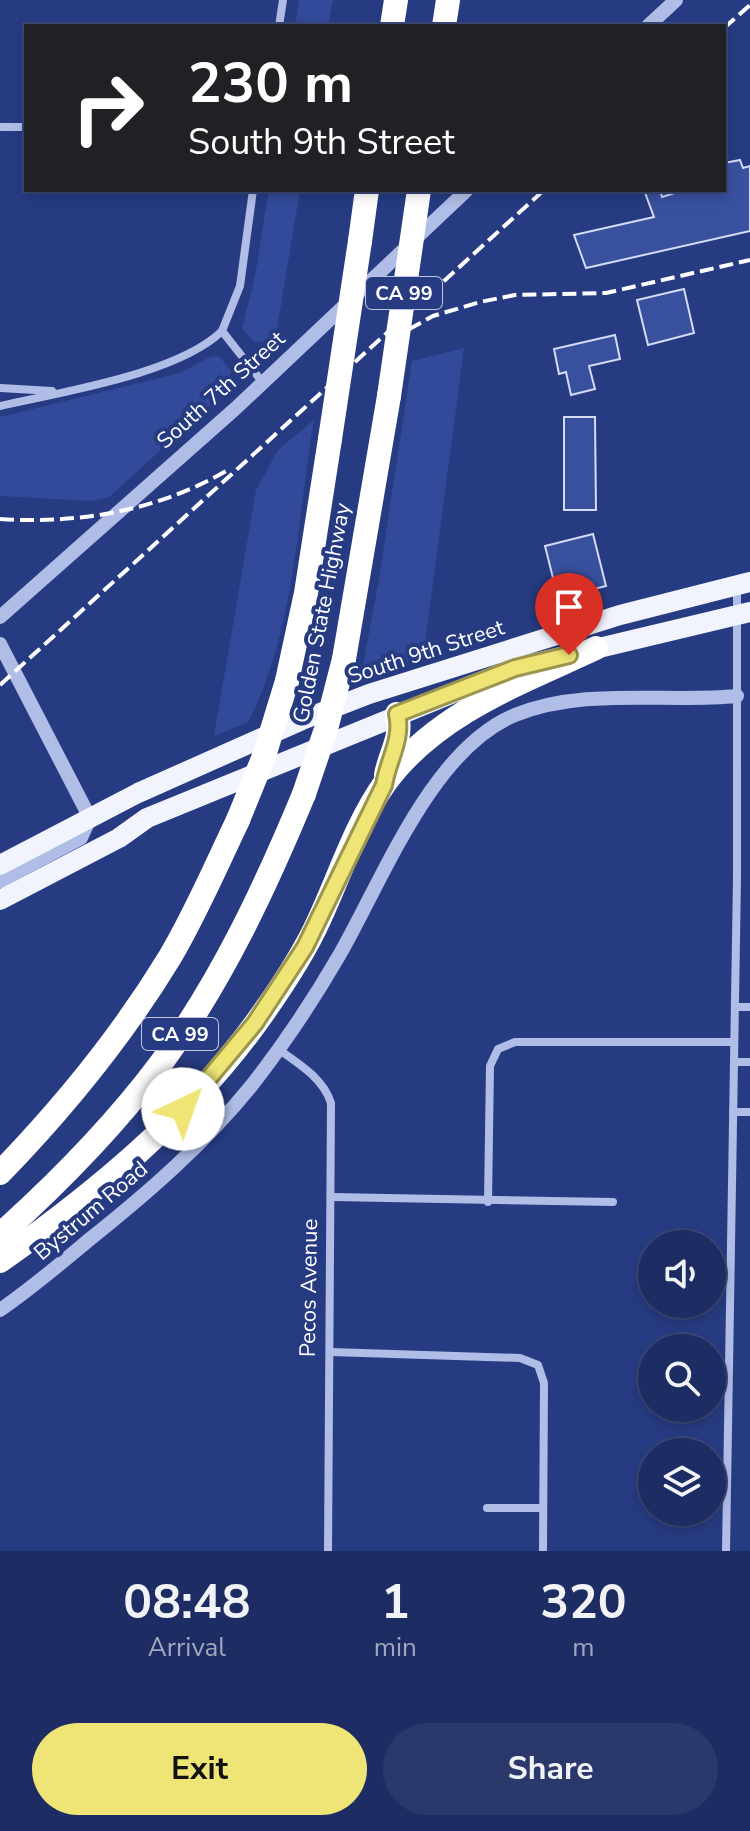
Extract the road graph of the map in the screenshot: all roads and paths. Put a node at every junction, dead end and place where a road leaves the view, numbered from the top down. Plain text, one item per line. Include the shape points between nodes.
1 (283, 0) edge
2 (396, 0) edge
3 (448, 0) edge
4 (676, 0) edge
5 (279, 24) edge
6 (392, 24) edge
7 (444, 24) edge
8 (650, 24) edge
9 (0, 127) edge
10 (24, 127) edge
11 (253, 192) edge
12 (367, 192) edge
13 (419, 192) edge
14 (465, 192) edge
15 (222, 331) junction
16 (263, 383) junction
17 (0, 388) edge
18 (61, 392) junction
19 (0, 406) edge
20 (744, 584) edge
21 (743, 614) edge
22 (0, 617) edge
23 (0, 644) edge
24 (596, 648) junction
25 (369, 694) junction
26 (743, 695) edge
27 (397, 714) junction
28 (384, 785) junction
29 (90, 818) junction
30 (147, 818) junction
31 (0, 865) edge
32 (737, 878) junction
33 (750, 878) edge
34 (0, 881) edge
35 (0, 900) edge
36 (735, 1007) junction
37 (750, 1007) edge
38 (734, 1042) junction
39 (278, 1049) junction
40 (734, 1062) junction
41 (750, 1062) edge
42 (733, 1112) junction
43 (750, 1112) edge
44 (0, 1173) edge
45 (332, 1197) junction
46 (488, 1202) junction
47 (613, 1202) dead end
48 (0, 1235) edge
49 (0, 1261) edge
50 (0, 1310) edge
51 (331, 1352) junction
52 (487, 1508) dead end
53 (543, 1508) junction
54 (328, 1551) edge
55 (543, 1551) edge
56 (726, 1551) edge

1 - 5 street
2 - 6 highway
3 - 7 highway
4 - 8 street
9 - 10 street
11 - 15 street via 240,286
12 - 44 highway, Golden State Highway / CA 99, bridge via 306,593 264,756 198,905 141,1003 74,1093
13 - 48 highway, Golden State Highway / CA 99, bridge via 344,659 304,794 251,915 160,1064 85,1153
14 - 16 street, South 7th Street
15 - 16 street
15 - 18 street via 189,355
16 - 22 street, South 7th Street
17 - 18 street
18 - 19 street
20 - 21 street
20 - 25 main road, South 9th Street via 620,615
21 - 24 main road, South 9th Street
21 - 26 street
23 - 29 street
24 - 27 main road, South 9th Street via 515,668
24 - 28 highway via 453,719
25 - 27 main road via 381,697
25 - 29 main road, South 9th Street via 251,742
26 - 32 street
26 - 39 street, Bystrum Road via 563,701 514,715 468,744 432,788 340,954
27 - 28 highway via 399,740
27 - 30 main road, South 9th Street
28 - 49 highway via 305,947 229,1057 134,1158
29 - 30 main road via 120,823
29 - 31 main road, South 9th Street
29 - 34 street via 81,838
30 - 35 main road, South 9th Street
32 - 33 street
32 - 36 street
36 - 37 street
36 - 38 street
38 - 40 street
38 - 46 street via 515,1042 498,1049 490,1066
39 - 45 street, Pecos Avenue via 327,1090
39 - 50 street, Bystrum Road via 223,1118 165,1176 40,1283
40 - 41 street
40 - 42 street
42 - 43 street
42 - 56 street
45 - 46 street
45 - 51 street, Pecos Avenue
46 - 47 street
51 - 53 street via 520,1358 538,1365 544,1383
51 - 54 street, Pecos Avenue
52 - 53 street
53 - 55 street

